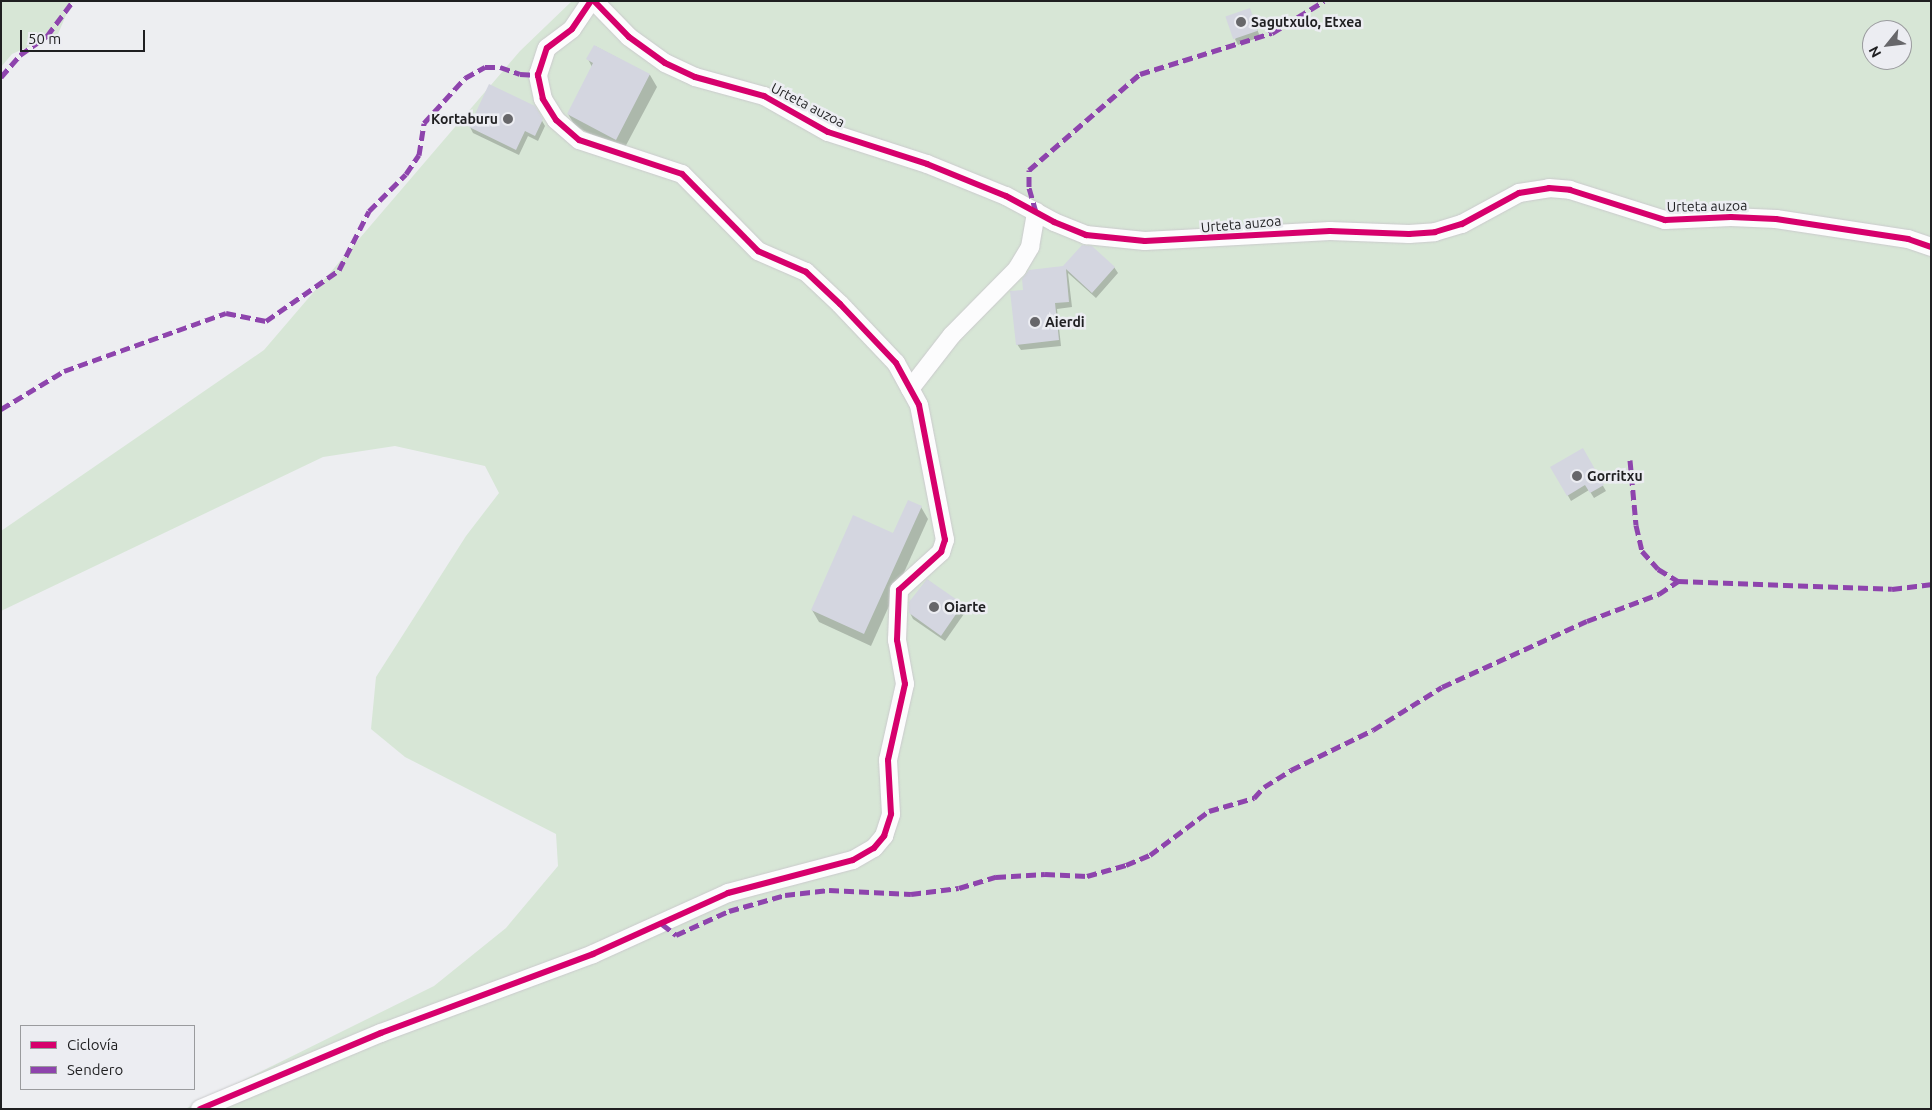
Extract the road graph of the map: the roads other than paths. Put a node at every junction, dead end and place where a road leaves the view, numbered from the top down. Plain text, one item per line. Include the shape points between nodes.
1 (593, 1) edge
2 (1036, 212) junction
3 (1931, 247) edge
4 (910, 389) junction
5 (200, 1109) edge

1 - 2 street, Urteta auzoa via 629,37 665,63 696,77 764,96 828,132 928,164
1 - 4 street via 572,29 546,48 538,75 543,99 556,120 579,140 682,174 758,251 806,272 896,363
2 - 3 street, Urteta auzoa via 1086,235 1115,240 1204,240 1330,231 1409,234 1450,228 1509,197 1549,188 1570,190 1665,220 1731,216 1776,219 1908,239
2 - 4 street via 1030,247 1017,269 952,335
4 - 5 street via 918,405 945,540 941,552 899,590 897,640 906,684 888,760 890,814 884,836 874,848 853,860 826,869 728,892 593,954 372,1037

